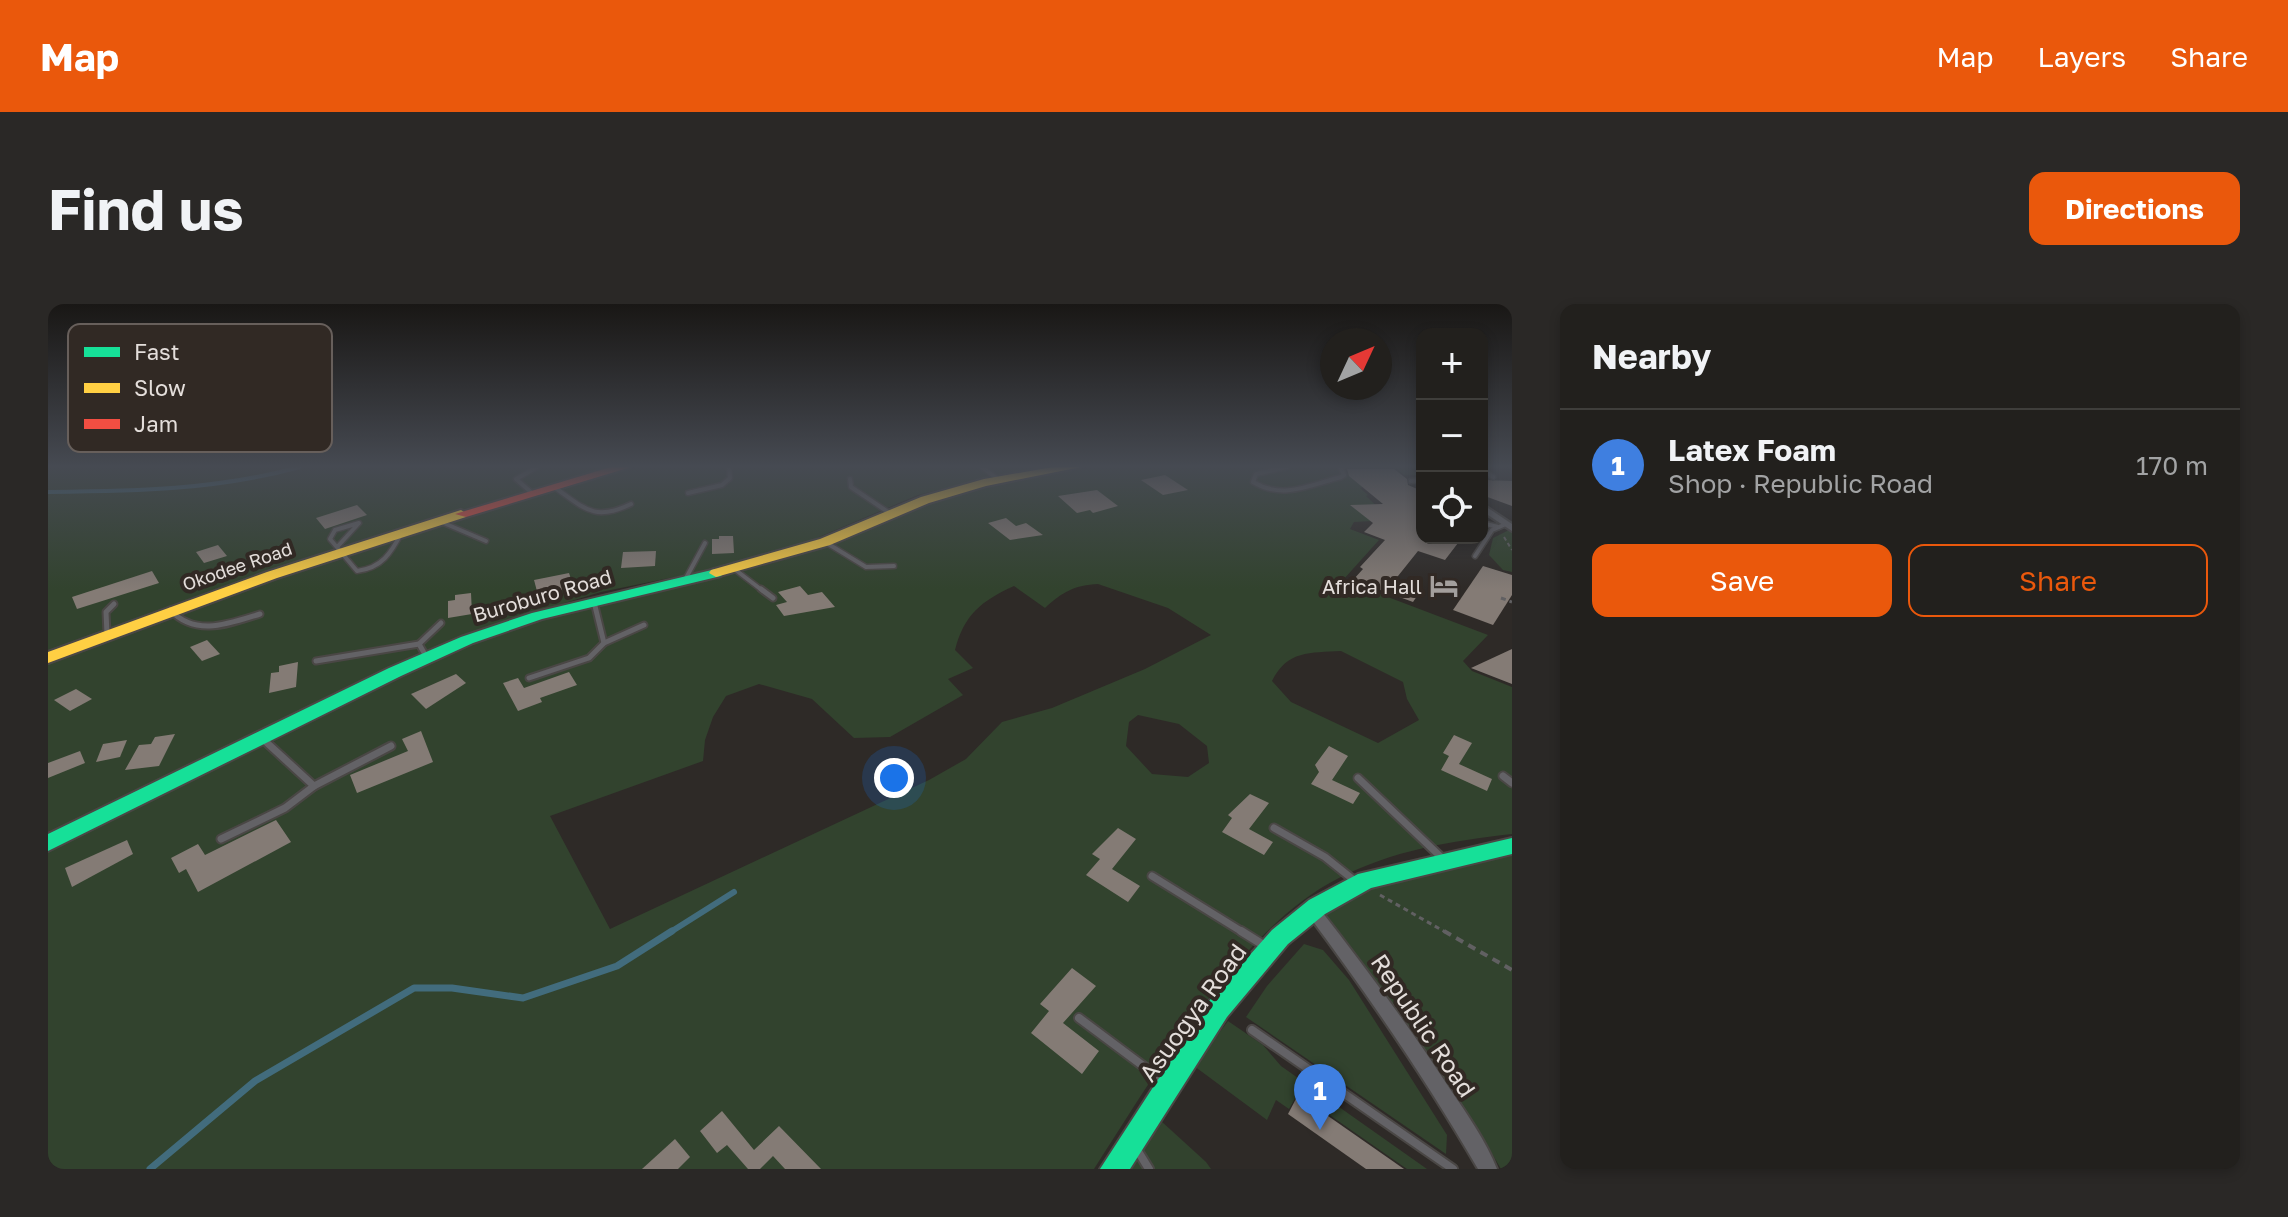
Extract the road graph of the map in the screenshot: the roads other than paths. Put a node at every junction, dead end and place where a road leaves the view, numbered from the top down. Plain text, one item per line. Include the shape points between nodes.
1 (484, 507) edge
2 (585, 507) edge
3 (625, 507) edge
4 (880, 507) edge
5 (907, 507) edge
6 (1488, 512) edge
7 (891, 514) junction
8 (439, 521) junction
9 (1504, 526) edge
10 (402, 532) junction
11 (486, 541) dead end
12 (825, 542) junction
13 (705, 543) dead end
14 (1480, 544) edge
15 (342, 548) junction
16 (1475, 556) dead end
17 (894, 566) dead end
18 (733, 568) junction
19 (686, 578) junction
20 (773, 598) dead end
21 (594, 602) junction
22 (114, 604) dead end
23 (170, 610) junction
24 (260, 614) dead end
25 (441, 623) dead end
26 (644, 625) dead end
27 (107, 634) junction
28 (604, 643) junction
29 (423, 651) junction
30 (48, 658) edge
31 (316, 661) dead end
32 (529, 678) dead end
33 (261, 738) junction
34 (391, 746) dead end
35 (1503, 776) dead end
36 (1358, 778) dead end
37 (1512, 783) edge
38 (314, 786) junction
39 (1274, 828) dead end
40 (221, 839) dead end
41 (48, 843) edge
42 (1512, 846) edge
43 (1442, 858) junction
44 (1152, 876) dead end
45 (1358, 883) junction
46 (1314, 912) junction
47 (1268, 948) junction
48 (1079, 1018) dead end
49 (1252, 1030) dead end
50 (1169, 1085) junction
51 (1132, 1142) junction
52 (1114, 1169) edge
53 (1149, 1169) edge
54 (1453, 1169) edge
55 (1488, 1169) edge

1 - 8 street, Okodee Road
2 - 3 lane via 597,515
4 - 7 lane
5 - 7 street, Buroburo Road
6 - 9 street
7 - 12 street, Buroburo Road
8 - 10 street, Okodee Road
8 - 11 lane
10 - 15 street, Okodee Road
10 - 15 lane via 386,563 375,569 357,571
12 - 17 lane via 866,567
12 - 18 street, Buroburo Road
13 - 19 lane via 690,562
14 - 16 lane
15 - 15 lane via 359,526 359,523 335,530 330,539
15 - 23 street, Okodee Road
18 - 19 street, Buroburo Road
18 - 20 lane
19 - 21 street, Buroburo Road
21 - 28 lane
21 - 29 street, Buroburo Road
22 - 27 lane via 106,612
23 - 24 lane via 193,628
23 - 27 street, Okodee Road
25 - 29 lane
26 - 28 lane
27 - 30 street, Okodee Road
28 - 32 lane via 589,658
29 - 31 lane
29 - 33 street, Buroburo Road
33 - 38 lane
33 - 41 street, Buroburo Road
34 - 38 lane
35 - 37 lane
36 - 43 lane
38 - 40 lane via 285,808
39 - 45 lane
42 - 43 street, Asuogya Road
43 - 45 street, Asuogya Road
44 - 47 lane
45 - 46 street, Asuogya Road
46 - 47 street, Asuogya Road
46 - 55 street, Republic Road via 1445,1092
47 - 50 street, Asuogya Road via 1214,1015
48 - 50 lane
49 - 54 lane
50 - 51 street, Asuogya Road
51 - 52 street, Asuogya Road
51 - 53 lane

